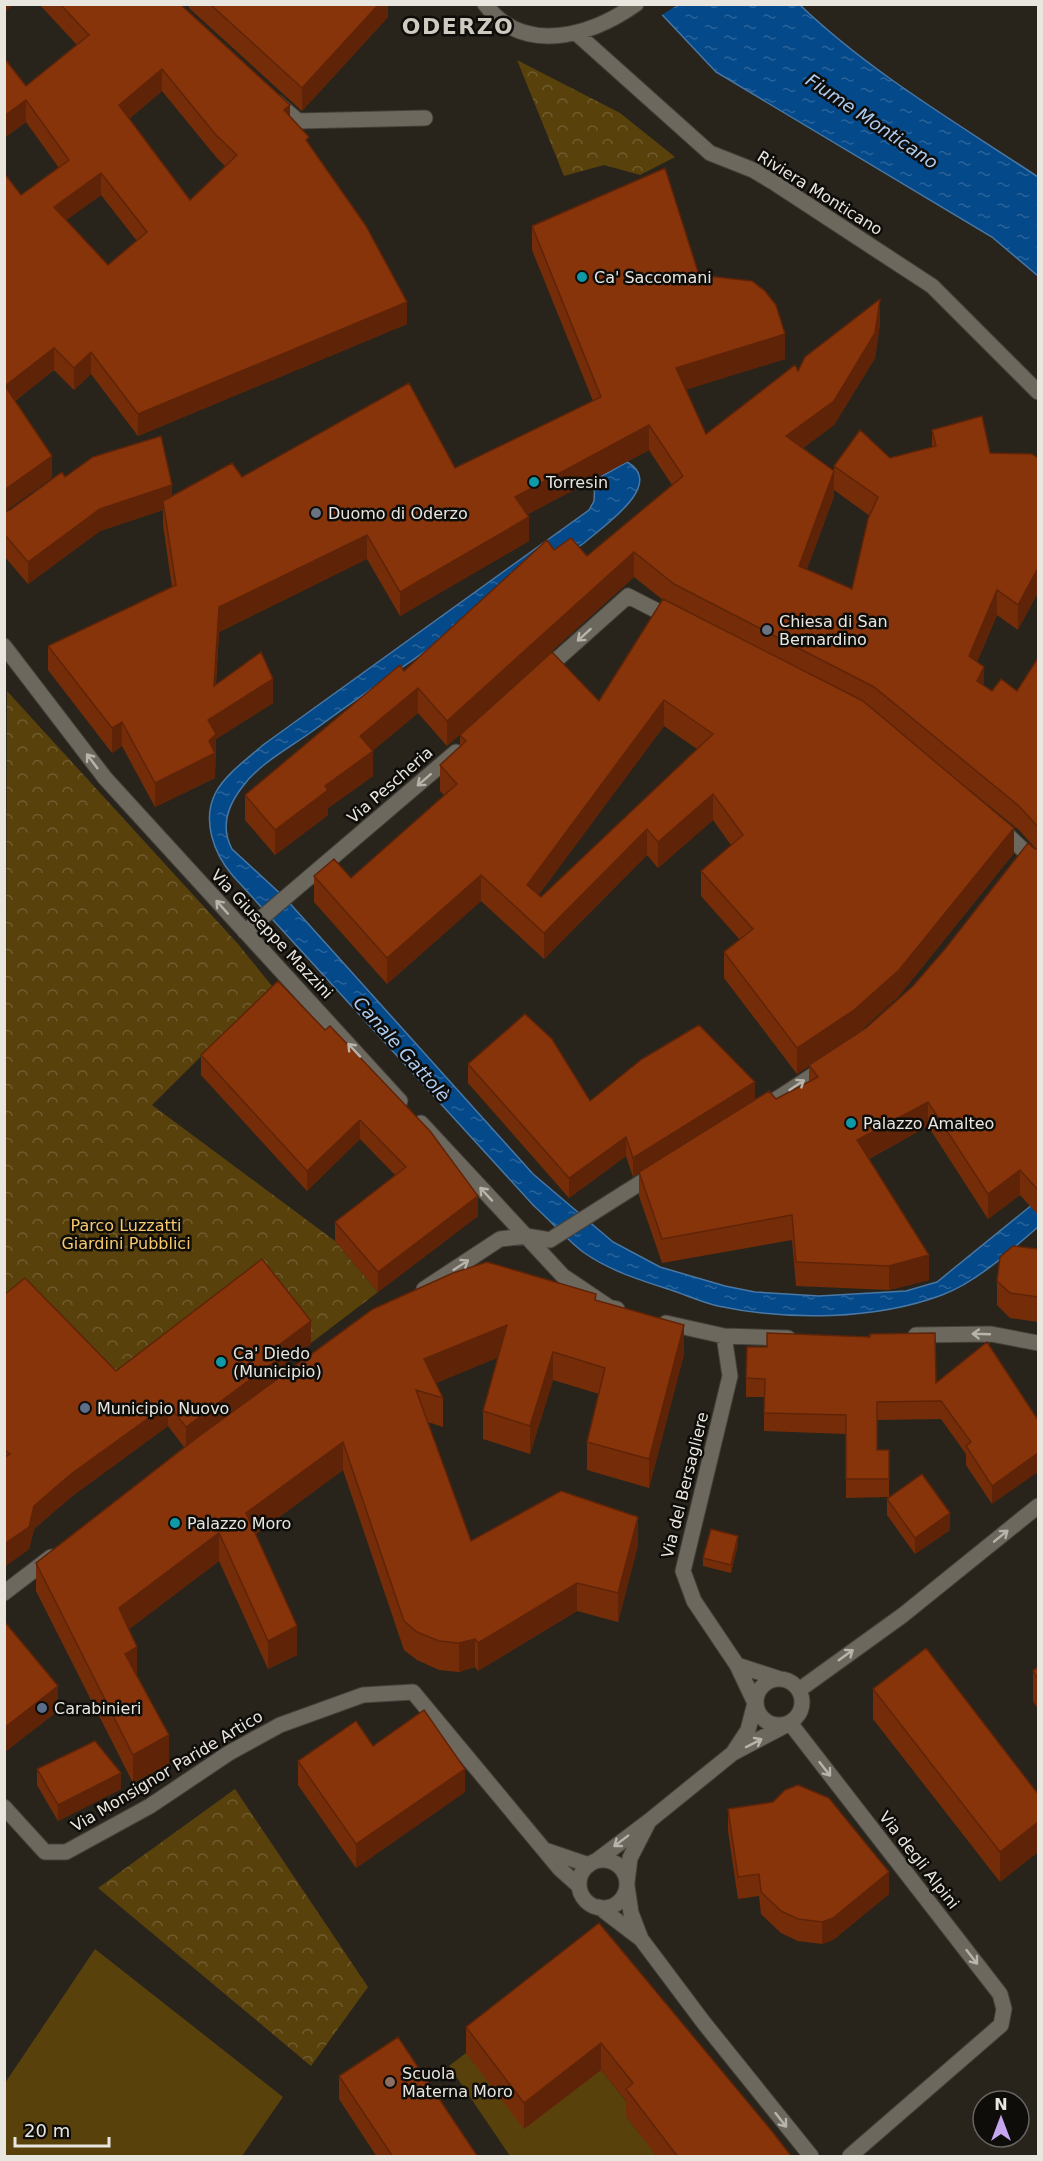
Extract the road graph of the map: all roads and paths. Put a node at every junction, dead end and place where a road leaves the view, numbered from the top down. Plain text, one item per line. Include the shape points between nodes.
1 (485, 4) edge
2 (636, 4) edge
3 (576, 33) junction
4 (264, 91) edge
5 (425, 118) dead end
6 (1038, 392) edge
7 (687, 626) edge
8 (4, 646) edge
9 (536, 679) edge
10 (471, 738) edge
11 (985, 815) edge
12 (1028, 860) edge
13 (245, 932) junction
14 (841, 1056) edge
15 (755, 1113) edge
16 (674, 1163) edge
17 (526, 1236) junction
18 (407, 1301) edge
19 (631, 1313) edge
20 (653, 1319) edge
21 (724, 1336) junction
22 (903, 1336) edge
23 (798, 1338) edge
24 (1038, 1343) edge
25 (1038, 1506) edge
26 (65, 1547) edge
27 (4, 1593) edge
28 (737, 1665) junction
29 (780, 1679) junction
30 (799, 1690) junction
31 (756, 1703) junction
32 (789, 1723) junction
33 (733, 1753) junction
34 (4, 1807) edge
35 (649, 1821) junction
36 (542, 1849) junction
37 (592, 1863) junction
38 (627, 1884) junction
39 (579, 1886) junction
40 (599, 1907) junction
41 (641, 1939) junction
42 (811, 2157) edge
43 (849, 2157) edge

1 - 3 street via 499,20 531,36
2 - 3 street
3 - 6 street, Riviera Monticano via 710,153 753,170 932,286
4 - 5 street via 298,121
7 -> 9 street via 627,596
13 -> 8 street, Via Giuseppe Mazzini via 105,778
10 -> 13 street, Via Pescheria
11 - 12 street
17 -> 13 street, Via Giuseppe Mazzini
15 -> 14 street
16 - 17 street via 550,1240
18 -> 17 street via 500,1239
17 - 19 street, Via Giuseppe Mazzini via 563,1276 583,1291 609,1307
20 - 21 street
21 - 23 street
21 - 28 street, Via del Bersagliere via 730,1376 683,1571 694,1601
24 -> 22 street via 991,1334
30 -> 25 street via 903,1615
26 - 27 street
28 - 29 street
28 - 31 street, Via del Bersagliere
29 - 30 street
29 - 31 street via 765,1683
30 - 32 street via 802,1705 796,1719
31 - 32 street via 761,1718 767,1722
31 - 33 street via 748,1730
33 -> 32 street
32 -> 43 street, Via degli Alpini via 1000,1994 1004,2010 1001,2025
33 - 35 street
34 - 36 street, Via Monsignor Paride Artico via 45,1852 66,1852 150,1806 229,1753 280,1725 363,1695 413,1692
35 -> 37 street
35 - 38 street via 630,1858
36 - 37 street
36 - 39 street, Via Monsignor Paride Artico
37 - 38 street via 618,1865
37 - 39 street via 584,1871
38 - 40 street via 621,1900
38 - 41 street via 631,1913
39 - 40 street via 586,1900
40 - 41 street
41 -> 42 street

